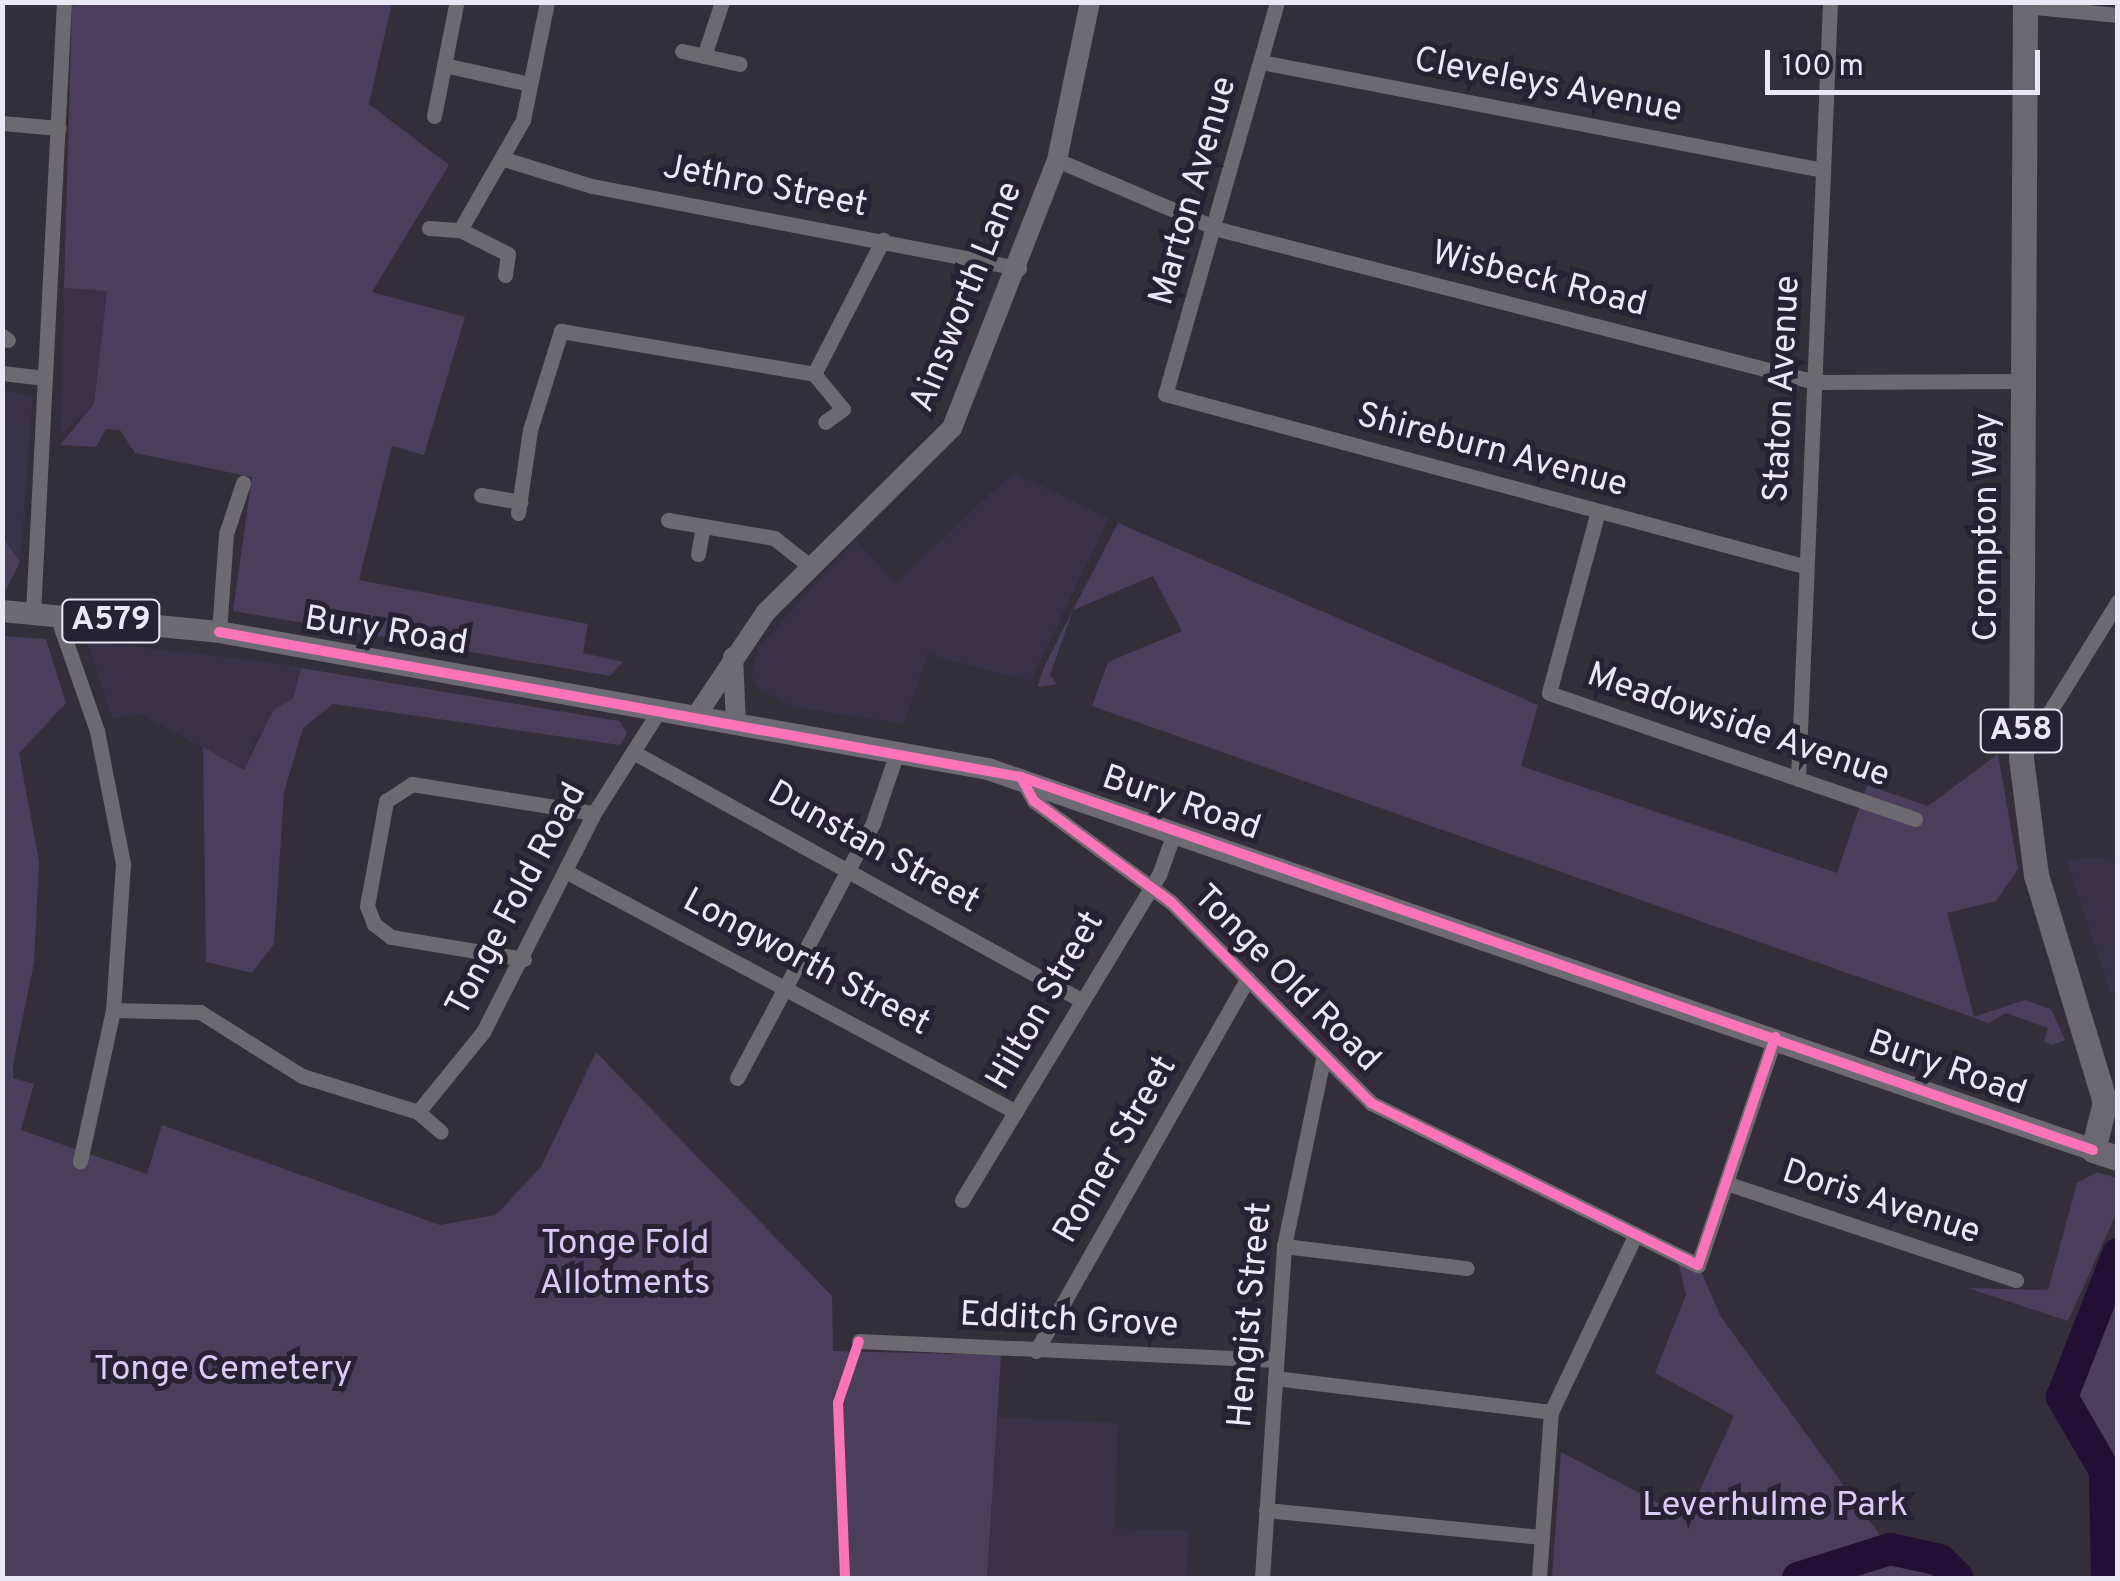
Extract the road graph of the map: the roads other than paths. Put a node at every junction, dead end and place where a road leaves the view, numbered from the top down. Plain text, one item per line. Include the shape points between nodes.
1 (64, 2) edge
2 (547, 2) edge
3 (722, 2) edge
4 (1090, 2) edge
5 (1277, 2) edge
6 (1830, 2) edge
7 (2025, 4) edge
8 (456, 5) dead end
9 (2118, 15) edge
10 (682, 51) dead end
11 (704, 56) junction
12 (1261, 62) junction
13 (740, 64) dead end
14 (444, 65) junction
15 (530, 84) junction
16 (434, 116) dead end
17 (2, 123) edge
18 (59, 128) junction
19 (504, 159) junction
20 (1057, 160) junction
21 (1823, 170) junction
22 (429, 228) dead end
23 (1218, 229) junction
24 (460, 230) junction
25 (883, 240) junction
26 (1019, 268) junction
27 (504, 275) dead end
28 (2, 373) edge
29 (814, 374) junction
30 (46, 378) junction
31 (2022, 381) junction
32 (1815, 382) junction
33 (1165, 394) joint
34 (825, 422) dead end
35 (243, 484) dead end
36 (480, 495) dead end
37 (1598, 511) junction
38 (668, 520) dead end
39 (703, 526) junction
40 (698, 554) dead end
41 (1804, 566) junction
42 (811, 567) junction
43 (2118, 601) edge
44 (2, 611) edge
45 (32, 613) junction
46 (57, 616) junction
47 (219, 632) junction
48 (733, 655) junction
49 (660, 709) junction
50 (696, 716) junction
51 (736, 722) junction
52 (898, 750) junction
53 (633, 752) junction
54 (2021, 758) junction
55 (1021, 777) junction
56 (1798, 779) junction
57 (594, 813) junction
58 (1916, 819) dead end
59 (1174, 830) junction
60 (849, 866) junction
61 (565, 871) junction
62 (1149, 884) junction
63 (524, 959) junction
64 (1248, 978) junction
65 (788, 983) junction
66 (1081, 1000) junction
67 (113, 1010) junction
68 (1776, 1037) junction
69 (2093, 1041) junction
70 (1323, 1060) junction
71 (2118, 1070) edge
72 (737, 1078) dead end
73 (418, 1112) junction
74 (1016, 1112) junction
75 (442, 1132) dead end
76 (2106, 1154) edge
77 (80, 1161) dead end
78 (1726, 1184) junction
79 (962, 1200) dead end
80 (1633, 1240) junction
81 (1284, 1246) junction
82 (1467, 1268) dead end
83 (2016, 1280) dead end
84 (859, 1341) dead end
85 (1036, 1351) junction
86 (1276, 1360) junction
87 (1275, 1378) junction
88 (1552, 1412) junction
89 (1266, 1510) junction
90 (1542, 1537) junction
91 (1262, 1578) edge
92 (1540, 1578) edge

1 - 18 street
2 - 15 street
3 - 11 street
4 - 20 main road, Ainsworth Lane
5 - 12 street, Marton Avenue
6 - 21 street, Staton Avenue
7 - 9 street
7 - 31 highway, Crompton Way / A58
8 - 14 street
10 - 11 street
11 - 13 street
12 - 21 street, Cleveleys Avenue
12 - 23 street, Marton Avenue
14 - 15 street
14 - 16 street
15 - 19 street
17 - 18 street
18 - 30 street
19 - 24 street
19 - 25 street, Jethro Street via 592,186
20 - 23 street, Wisbeck Road
20 - 26 main road, Ainsworth Lane
21 - 32 street, Staton Avenue
22 - 24 street
23 - 32 street, Wisbeck Road
23 - 33 street, Marton Avenue
24 - 27 street via 508,254
25 - 26 street, Jethro Street
25 - 29 street
26 - 42 main road, Ainsworth Lane via 952,428
28 - 30 street
29 - 34 street via 844,410
29 - 36 street via 561,331 519,508
30 - 45 street
31 - 32 street, Wisbeck Road
31 - 54 highway, Crompton Way / A58
32 - 41 street, Staton Avenue
33 - 37 street, Shireburn Avenue
35 - 47 street via 224,544
37 - 41 street, Shireburn Avenue
37 - 56 street, Meadowside Avenue via 1550,693
38 - 39 street
39 - 40 street
39 - 42 street via 774,538
41 - 56 street, Staton Avenue
42 - 48 main road, Ainsworth Lane
43 - 54 street
44 - 45 main road, Bury Road / A579
45 - 46 main road, Bury Road / A579
46 - 47 main road, Bury Road / A579
46 - 67 street via 118,828 124,926
47 - 49 main road, Bury Road / A579
48 - 50 main road, Ainsworth Lane
48 - 51 main road
49 - 50 main road, Bury Road / A579
49 - 53 street, Tonge Fold Road
50 - 51 main road, Bury Road / A579
51 - 52 main road, Bury Road / A579
52 - 55 main road, Bury Road / A579
52 - 60 street
53 - 57 street, Tonge Fold Road
53 - 60 street, Dunstan Street
54 - 69 highway, Crompton Way / A58 via 2036,875
55 - 59 main road, Bury Road / A579
55 - 62 street, Tonge Old Road via 1034,801
56 - 58 street, Meadowside Avenue
57 - 61 street, Tonge Fold Road
57 - 63 street via 412,784 386,802 367,906 374,924 390,937
59 - 62 street, Hilton Street
59 - 68 main road, Bury Road / A579
60 - 65 street
60 - 66 street, Dunstan Street
61 - 63 street, Tonge Fold Road
61 - 65 street, Longworth Street
62 - 64 street, Tonge Old Road
62 - 66 street, Hilton Street
63 - 73 street, Tonge Fold Road via 458,1072
64 - 70 street, Tonge Old Road
64 - 85 street, Romer Street
65 - 72 street
65 - 74 street, Longworth Street
66 - 74 street, Hilton Street
67 - 73 street via 200,1012 302,1076
67 - 77 street
68 - 76 main road, Bury Road / A579
68 - 78 street
69 - 71 highway, Crompton Way / A58
69 - 76 highway, Crompton Way / A58
70 - 80 street, Tonge Old Road via 1371,1103
70 - 81 street, Hengist Street
73 - 75 street
74 - 79 street, Hilton Street
78 - 80 street, Tonge Old Road via 1698,1265
78 - 83 street, Doris Avenue
80 - 88 street
81 - 82 street
81 - 86 street, Hengist Street
84 - 85 street, Edditch Grove
85 - 86 street, Edditch Grove
86 - 87 street, Hengist Street
87 - 88 street
87 - 89 street, Hengist Street
88 - 90 street
89 - 90 street
89 - 91 street, Hengist Street
90 - 92 street

